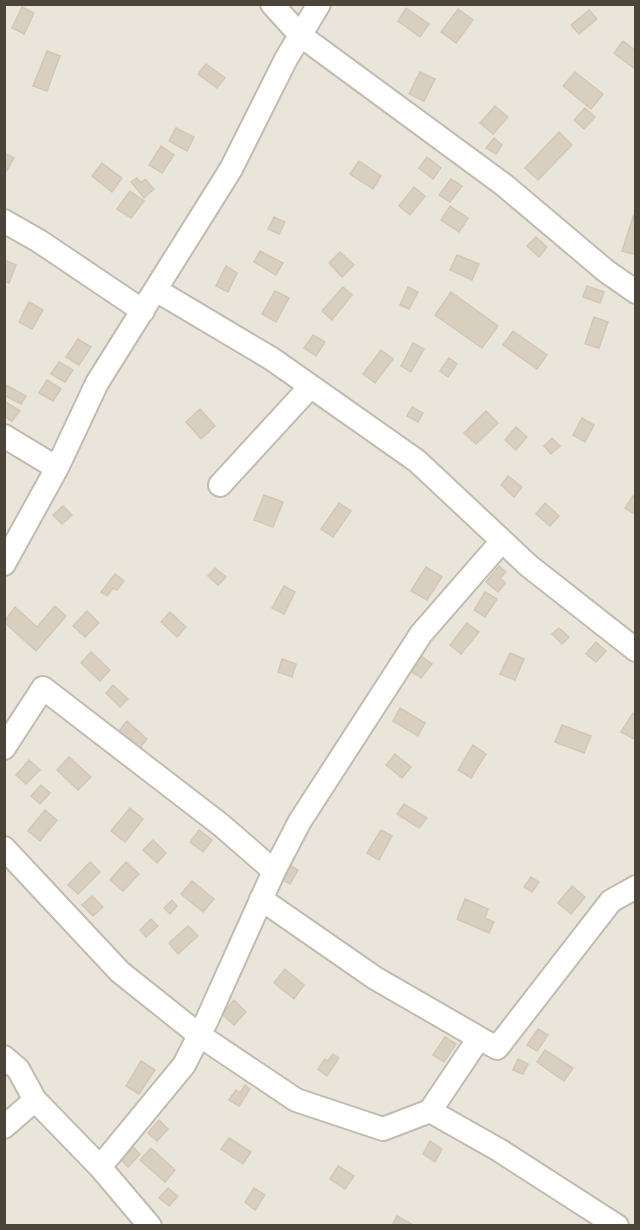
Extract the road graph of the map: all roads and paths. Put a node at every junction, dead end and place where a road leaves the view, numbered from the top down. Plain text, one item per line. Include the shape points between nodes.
1 (272, 4) edge
2 (319, 4) edge
3 (300, 35) junction
4 (4, 221) edge
5 (156, 290) junction
6 (636, 292) edge
7 (143, 311) junction
8 (310, 387) junction
9 (4, 436) edge
10 (57, 468) junction
11 (220, 485) dead end
12 (502, 541) junction
13 (4, 564) edge
14 (636, 650) edge
15 (4, 748) edge
16 (4, 848) edge
17 (274, 871) junction
18 (636, 887) edge
19 (261, 899) junction
20 (199, 1035) junction
21 (479, 1038) junction
22 (4, 1057) edge
23 (35, 1100) junction
24 (430, 1111) junction
25 (4, 1127) edge
26 (100, 1167) junction
27 (150, 1226) edge
28 (617, 1226) edge

1 - 3 street
2 - 3 street
3 - 5 street via 231,169
3 - 6 street via 504,185
4 - 7 street
5 - 7 street
5 - 8 street via 272,359
7 - 10 street via 97,383
8 - 11 street
8 - 12 street via 417,461
9 - 10 street
10 - 13 street
12 - 14 street
12 - 17 street via 421,634 300,821
15 - 17 street via 43,688 221,825
16 - 20 street via 120,972
17 - 19 street
18 - 21 street via 611,901 497,1048
19 - 20 street
19 - 21 street via 375,978
20 - 24 street via 296,1100 361,1122 383,1129
20 - 26 street via 184,1065
21 - 24 street
22 - 23 street via 18,1069
23 - 25 street
23 - 26 street
24 - 28 street
26 - 27 street

